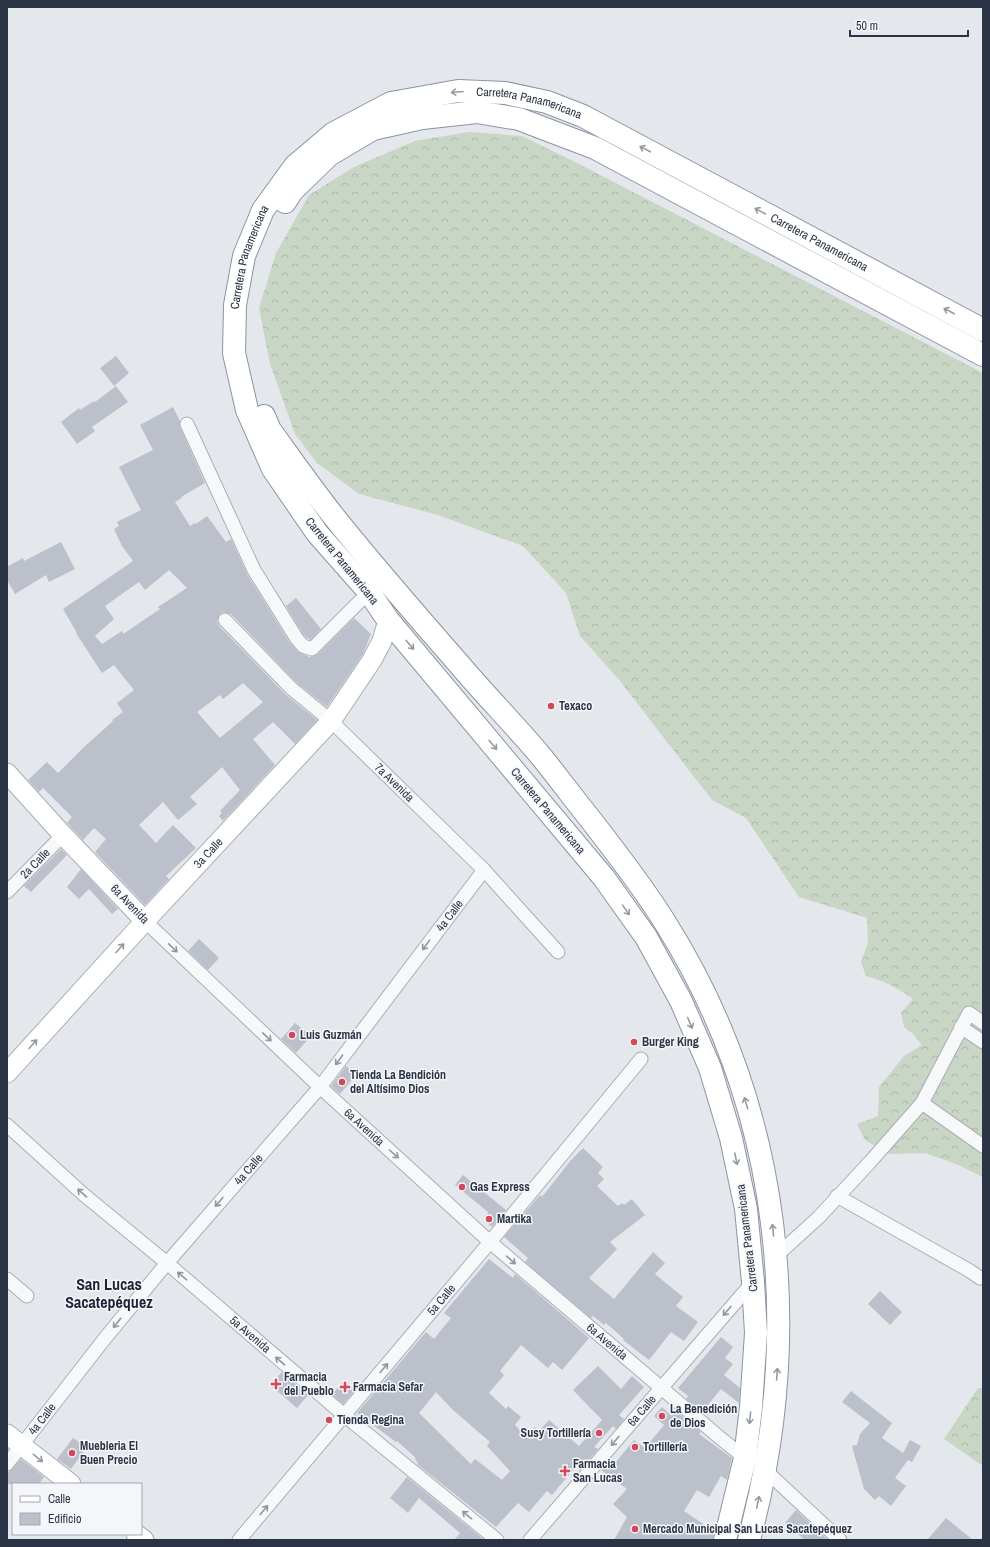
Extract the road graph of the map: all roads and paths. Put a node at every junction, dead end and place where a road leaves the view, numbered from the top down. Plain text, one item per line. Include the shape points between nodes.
1 (983, 330) edge
2 (983, 355) edge
3 (187, 424) dead end
4 (369, 592) junction
5 (225, 620) dead end
6 (388, 620) junction
7 (331, 720) junction
8 (7, 773) edge
9 (63, 835) junction
10 (484, 870) junction
11 (7, 892) edge
12 (145, 921) junction
13 (558, 952) dead end
14 (983, 1024) edge
15 (961, 1027) junction
16 (983, 1042) edge
17 (641, 1059) dead end
18 (7, 1073) edge
19 (320, 1087) junction
20 (922, 1103) junction
21 (7, 1125) edge
22 (983, 1146) edge
23 (837, 1196) junction
24 (490, 1242) junction
25 (775, 1257) junction
26 (167, 1262) junction
27 (980, 1278) dead end
28 (7, 1279) edge
29 (753, 1282) junction
30 (27, 1296) dead end
31 (660, 1388) junction
32 (344, 1415) junction
33 (7, 1434) edge
34 (22, 1446) junction
35 (745, 1458) junction
36 (7, 1464) edge
37 (765, 1470) junction
38 (70, 1483) edge
39 (833, 1538) edge
40 (239, 1540) edge
41 (497, 1540) edge
42 (530, 1540) edge
43 (725, 1540) edge
44 (749, 1540) edge

1 -> 4 highway, Carretera Panamericana via 590,120 547,102 505,93 458,91 391,103 334,133 295,166 262,210 244,256 235,305 234,353 247,410 273,469 317,533
25 -> 2 highway, Carretera Panamericana via 770,1205 755,1131 733,1059 703,990 666,924 624,863 540,755 460,666 334,517 270,430 251,383 244,333 248,282 265,234 288,197 329,155 373,130 422,118 477,112 519,119 594,148
3 - 4 street via 254,570 302,646 312,649 316,646
4 - 6 highway, Carretera Panamericana
5 - 7 street, 7a Avenida via 292,688
6 - 7 street, 3a Calle via 382,641 372,660
6 -> 29 highway, Carretera Panamericana via 604,878 646,937 678,995 710,1068 731,1138 746,1209
7 - 10 street, 7a Avenida
7 - 12 street, 3a Calle
8 - 9 street, 6a Avenida
9 - 11 street, 2a Calle
9 - 12 street, 6a Avenida
10 - 13 street, 7a Avenida
10 -> 19 street, 4a Calle
18 -> 12 street, 3a Calle
12 -> 19 street, 6a Avenida
14 - 15 street via 968,1013
15 - 16 street
15 - 20 street
17 - 24 street, 5a Calle
19 -> 24 street, 6a Avenida
19 -> 26 street, 4a Calle
20 - 22 street
20 - 23 street
26 -> 21 street, 5a Avenida via 83,1194
23 - 25 street via 819,1217
23 - 27 street
24 -> 31 street, 6a Avenida
32 -> 24 street, 5a Calle
37 -> 25 highway, Carretera Panamericana via 774,1407 779,1343
32 -> 26 street, 5a Avenida
26 -> 34 street, 4a Calle
28 - 30 street
29 -> 31 street, 6a Calle
29 -> 35 highway, Carretera Panamericana via 756,1333
31 - 35 street, 6a Avenida
31 -> 42 street, 6a Calle
40 -> 32 street, 5a Calle
41 -> 32 street, 5a Avenida
33 - 34 street
34 - 36 street, 4a Calle
34 -> 38 street
35 - 43 highway, Carretera Panamericana
37 - 39 street
44 -> 37 highway, Carretera Panamericana

